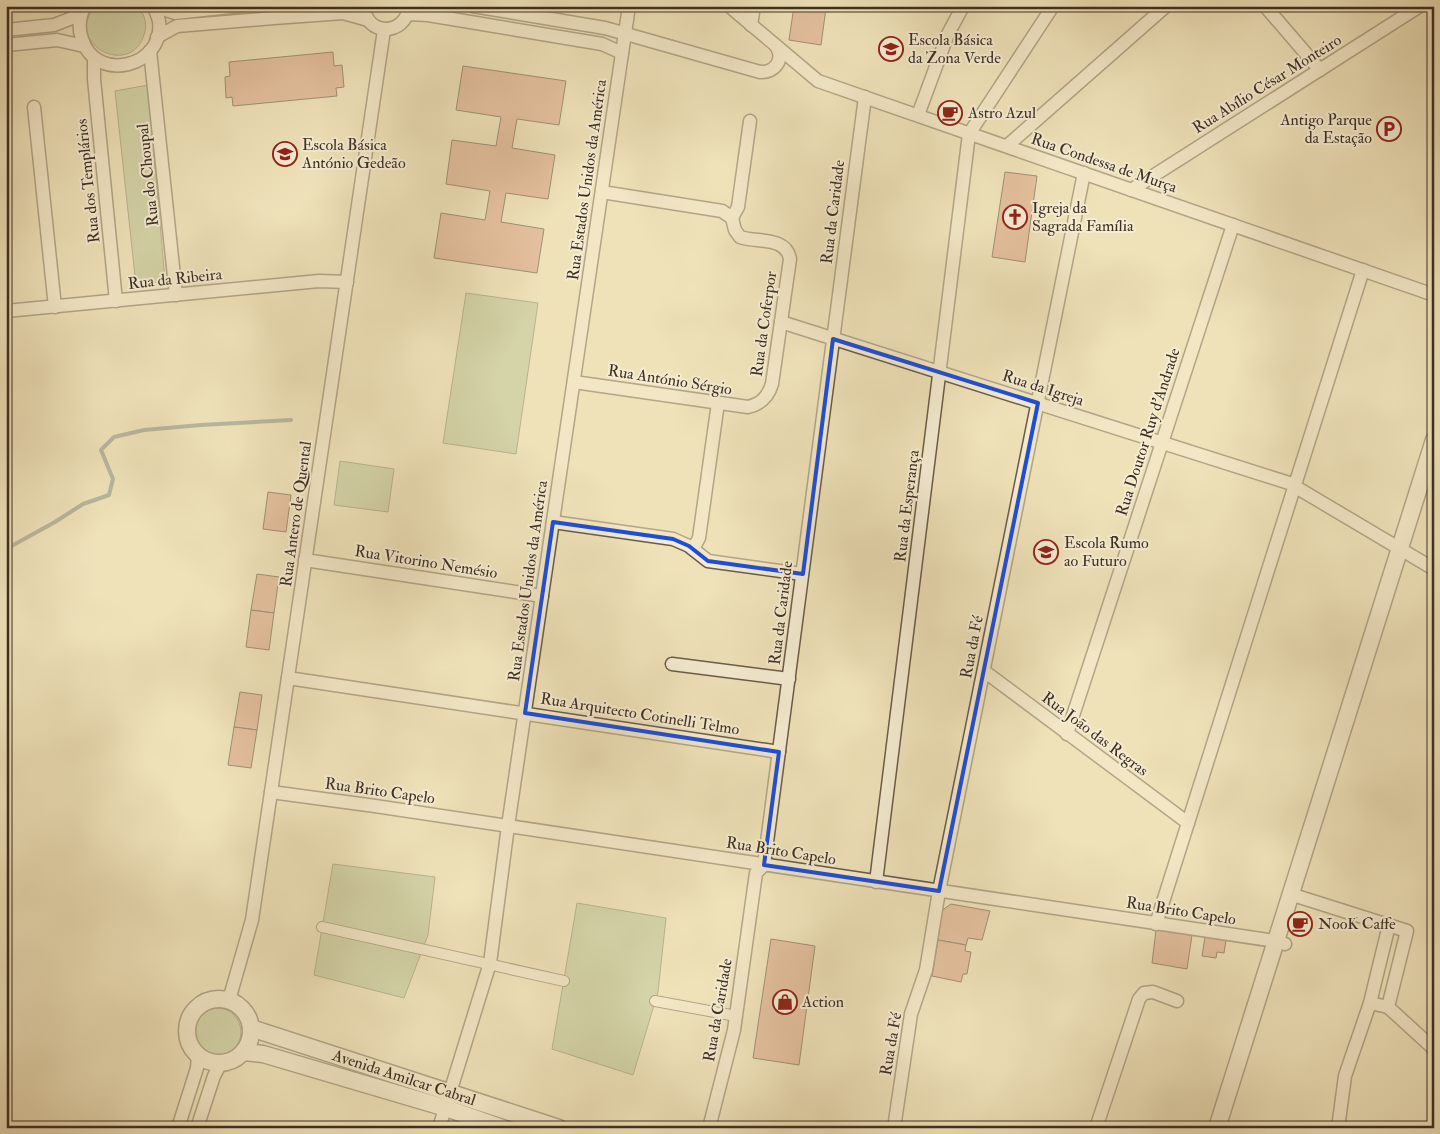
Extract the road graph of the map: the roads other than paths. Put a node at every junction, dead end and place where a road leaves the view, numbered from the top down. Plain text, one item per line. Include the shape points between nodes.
1 (154, 6) edge
2 (240, 6) edge
3 (365, 6) edge
4 (473, 6) edge
5 (629, 6) edge
6 (729, 6) edge
7 (754, 6) edge
8 (963, 6) edge
9 (1053, 6) edge
10 (1166, 6) edge
11 (1265, 6) edge
12 (1420, 6) edge
13 (408, 10) edge
14 (83, 11) edge
15 (273, 12) edge
16 (368, 20) junction
17 (751, 24) junction
18 (6, 30) edge
19 (384, 30) junction
20 (625, 33) junction
21 (158, 37) junction
22 (774, 44) junction
23 (6, 45) edge
24 (84, 46) junction
25 (150, 51) junction
26 (622, 54) junction
27 (94, 58) junction
28 (1320, 70) junction
29 (865, 97) junction
30 (34, 107) dead end
31 (918, 116) junction
32 (750, 121) dead end
33 (969, 134) junction
34 (1007, 146) junction
35 (1084, 173) junction
36 (1131, 190) junction
37 (602, 192) junction
38 (732, 218) junction
39 (1233, 225) junction
40 (1363, 270) junction
41 (347, 282) junction
42 (176, 295) junction
43 (1434, 295) edge
44 (116, 301) junction
45 (55, 307) junction
46 (6, 311) edge
47 (781, 322) junction
48 (833, 339) junction
49 (940, 372) junction
50 (574, 382) junction
51 (761, 402) joint
52 (718, 403) junction
53 (1038, 403) junction
54 (1434, 440) edge
55 (1162, 443) junction
56 (1434, 475) edge
57 (1295, 486) junction
58 (553, 522) junction
59 (694, 548) junction
60 (1404, 551) junction
61 (306, 560) junction
62 (1434, 569) edge
63 (802, 574) junction
64 (542, 596) junction
65 (672, 664) dead end
66 (984, 671) junction
67 (288, 678) junction
68 (789, 680) junction
69 (525, 713) junction
70 (1067, 734) junction
71 (779, 752) junction
72 (271, 792) junction
73 (1188, 824) junction
74 (508, 826) junction
75 (764, 865) junction
76 (876, 882) junction
77 (939, 891) junction
78 (1295, 895) junction
79 (1156, 924) junction
80 (1389, 925) junction
81 (322, 926) dead end
82 (1280, 942) junction
83 (490, 963) junction
84 (564, 981) dead end
85 (228, 1000) junction
86 (655, 1001) dead end
87 (1177, 1001) dead end
88 (1370, 1003) junction
89 (1388, 1007) junction
90 (736, 1016) junction
91 (251, 1028) junction
92 (1434, 1049) edge
93 (243, 1052) junction
94 (198, 1056) junction
95 (221, 1063) junction
96 (448, 1101) junction
97 (178, 1128) edge
98 (197, 1128) edge
99 (439, 1128) edge
100 (503, 1128) edge
101 (559, 1128) edge
102 (709, 1128) edge
103 (894, 1128) edge
104 (1096, 1128) edge
105 (1217, 1128) edge
106 (1229, 1128) edge
107 (1338, 1128) edge

1 - 2 street via 175,13
1 - 21 street via 159,21
3 - 16 street
4 - 20 street
5 - 20 street, Rua Estados Unidos da América
6 - 17 street, Rua Condessa de Murça
7 - 17 street
8 - 31 street via 948,34
9 - 33 street
10 - 34 street
11 - 28 street
12 - 28 street, Rua Abílio César Monteiro
13 - 19 street via 403,23
13 - 26 street via 602,44
14 - 18 street via 54,25
14 - 24 street via 79,31
15 - 16 street via 344,13
15 - 21 street via 177,26
16 - 19 street
17 - 22 street, Rua Condessa de Murça
19 - 41 street, Rua Antero de Quental
20 - 22 street via 764,72 778,64 780,54
20 - 26 street, Rua Estados Unidos da América
21 - 25 street
22 - 29 street, Rua Condessa de Murça via 818,81
23 - 24 street via 57,40
24 - 27 street
25 - 27 street via 138,61 124,66
25 - 42 street, Rua do Choupal
26 - 37 street, Rua Estados Unidos da América
27 - 44 street, Rua dos Templários
28 - 36 street, Rua Abílio César Monteiro
29 - 31 street, Rua Condessa de Murça
29 - 48 street, Rua da Caridade
30 - 45 street
31 - 33 street, Rua Condessa de Murça
32 - 38 street via 738,207
33 - 34 street, Rua Condessa de Murça
33 - 49 street, Rua da Esperança
34 - 35 street, Rua Condessa de Murça
35 - 36 street, Rua Condessa de Murça
35 - 53 street, Rua da Fé
36 - 39 street, Rua Condessa de Murça
37 - 38 street via 722,211
37 - 50 street, Rua Estados Unidos da América
38 - 47 street, Rua da Coferpor via 740,237 778,243 787,249 790,259
39 - 40 street, Rua Condessa de Murça
39 - 55 street, Rua Doutor Ruy d'Andrade
40 - 43 street, Rua Condessa de Murça
40 - 57 street
41 - 42 street, Rua da Ribeira via 318,281
41 - 61 street, Rua Antero de Quental
42 - 44 street, Rua da Ribeira
44 - 45 street, Rua da Ribeira
45 - 46 street, Rua da Ribeira
47 - 48 street, Rua da Igreja
47 - 51 street, Rua da Coferpor via 772,384
48 - 49 street, Rua da Igreja
48 - 63 street, Rua da Caridade
49 - 53 street, Rua da Igreja
49 - 76 street, Rua da Esperança
50 - 52 street, Rua António Sérgio
50 - 58 street, Rua Estados Unidos da América
51 - 52 street, Rua António Sérgio via 748,407
52 - 59 street via 699,538
53 - 55 street, Rua da Igreja
53 - 66 street, Rua da Fé
54 - 60 street
55 - 57 street, Rua da Igreja
55 - 70 street, Rua Doutor Ruy d'Andrade
56 - 60 street
57 - 60 street, Rua da Igreja
57 - 73 street
58 - 59 street via 673,540
58 - 64 street, Rua Estados Unidos da América
59 - 63 street via 708,561
60 - 62 street, Rua da Igreja
60 - 78 street
61 - 64 street, Rua Vitorino Nemésio
61 - 67 street, Rua Antero de Quental
63 - 68 street, Rua da Caridade
64 - 69 street, Rua Estados Unidos da América
65 - 68 street
66 - 70 street, Rua João das Regras
66 - 77 street, Rua da Fé
67 - 69 street, Rua Arquitecto Cotinelli Telmo
67 - 72 street, Rua Antero de Quental
68 - 71 street, Rua da Caridade
69 - 71 street, Rua Arquitecto Cotinelli Telmo
69 - 74 street, Rua Estados Unidos da América
70 - 73 street, Rua João das Regras
71 - 75 street, Rua da Caridade
72 - 74 street, Rua Brito Capelo
72 - 85 street, Rua Antero de Quental via 252,920
73 - 79 street
74 - 75 street, Rua Brito Capelo
74 - 83 street, Rua Estados Unidos da América
75 - 76 street, Rua Brito Capelo
75 - 90 street, Rua da Caridade via 756,873
76 - 77 street, Rua Brito Capelo
77 - 79 street, Rua Brito Capelo
77 - 103 street, Rua da Fé via 926,970 911,1014
78 - 80 street
78 - 82 street
79 - 82 street, Rua Brito Capelo
80 - 88 street
80 - 89 street via 1407,931
81 - 83 street
82 - 105 street
82 - 106 street
83 - 84 street
83 - 96 street, Rua Estados Unidos da América
85 - 91 street via 244,1011
85 - 94 street via 207,1001 190,1016 187,1037
86 - 90 street
87 - 104 street via 1153,992 1144,993 1139,999
88 - 89 street
88 - 107 street via 1345,1076
89 - 92 street
90 - 102 street, Rua da Caridade
91 - 93 street
91 - 96 street, Avenida Amilcar Cabral
93 - 95 street
93 - 96 street, Avenida Amilcar Cabral via 264,1054
94 - 95 street
94 - 97 street
95 - 98 street
96 - 99 street, Rua Estados Unidos da América
96 - 100 street, Avenida Amilcar Cabral
96 - 101 street, Avenida Amilcar Cabral

